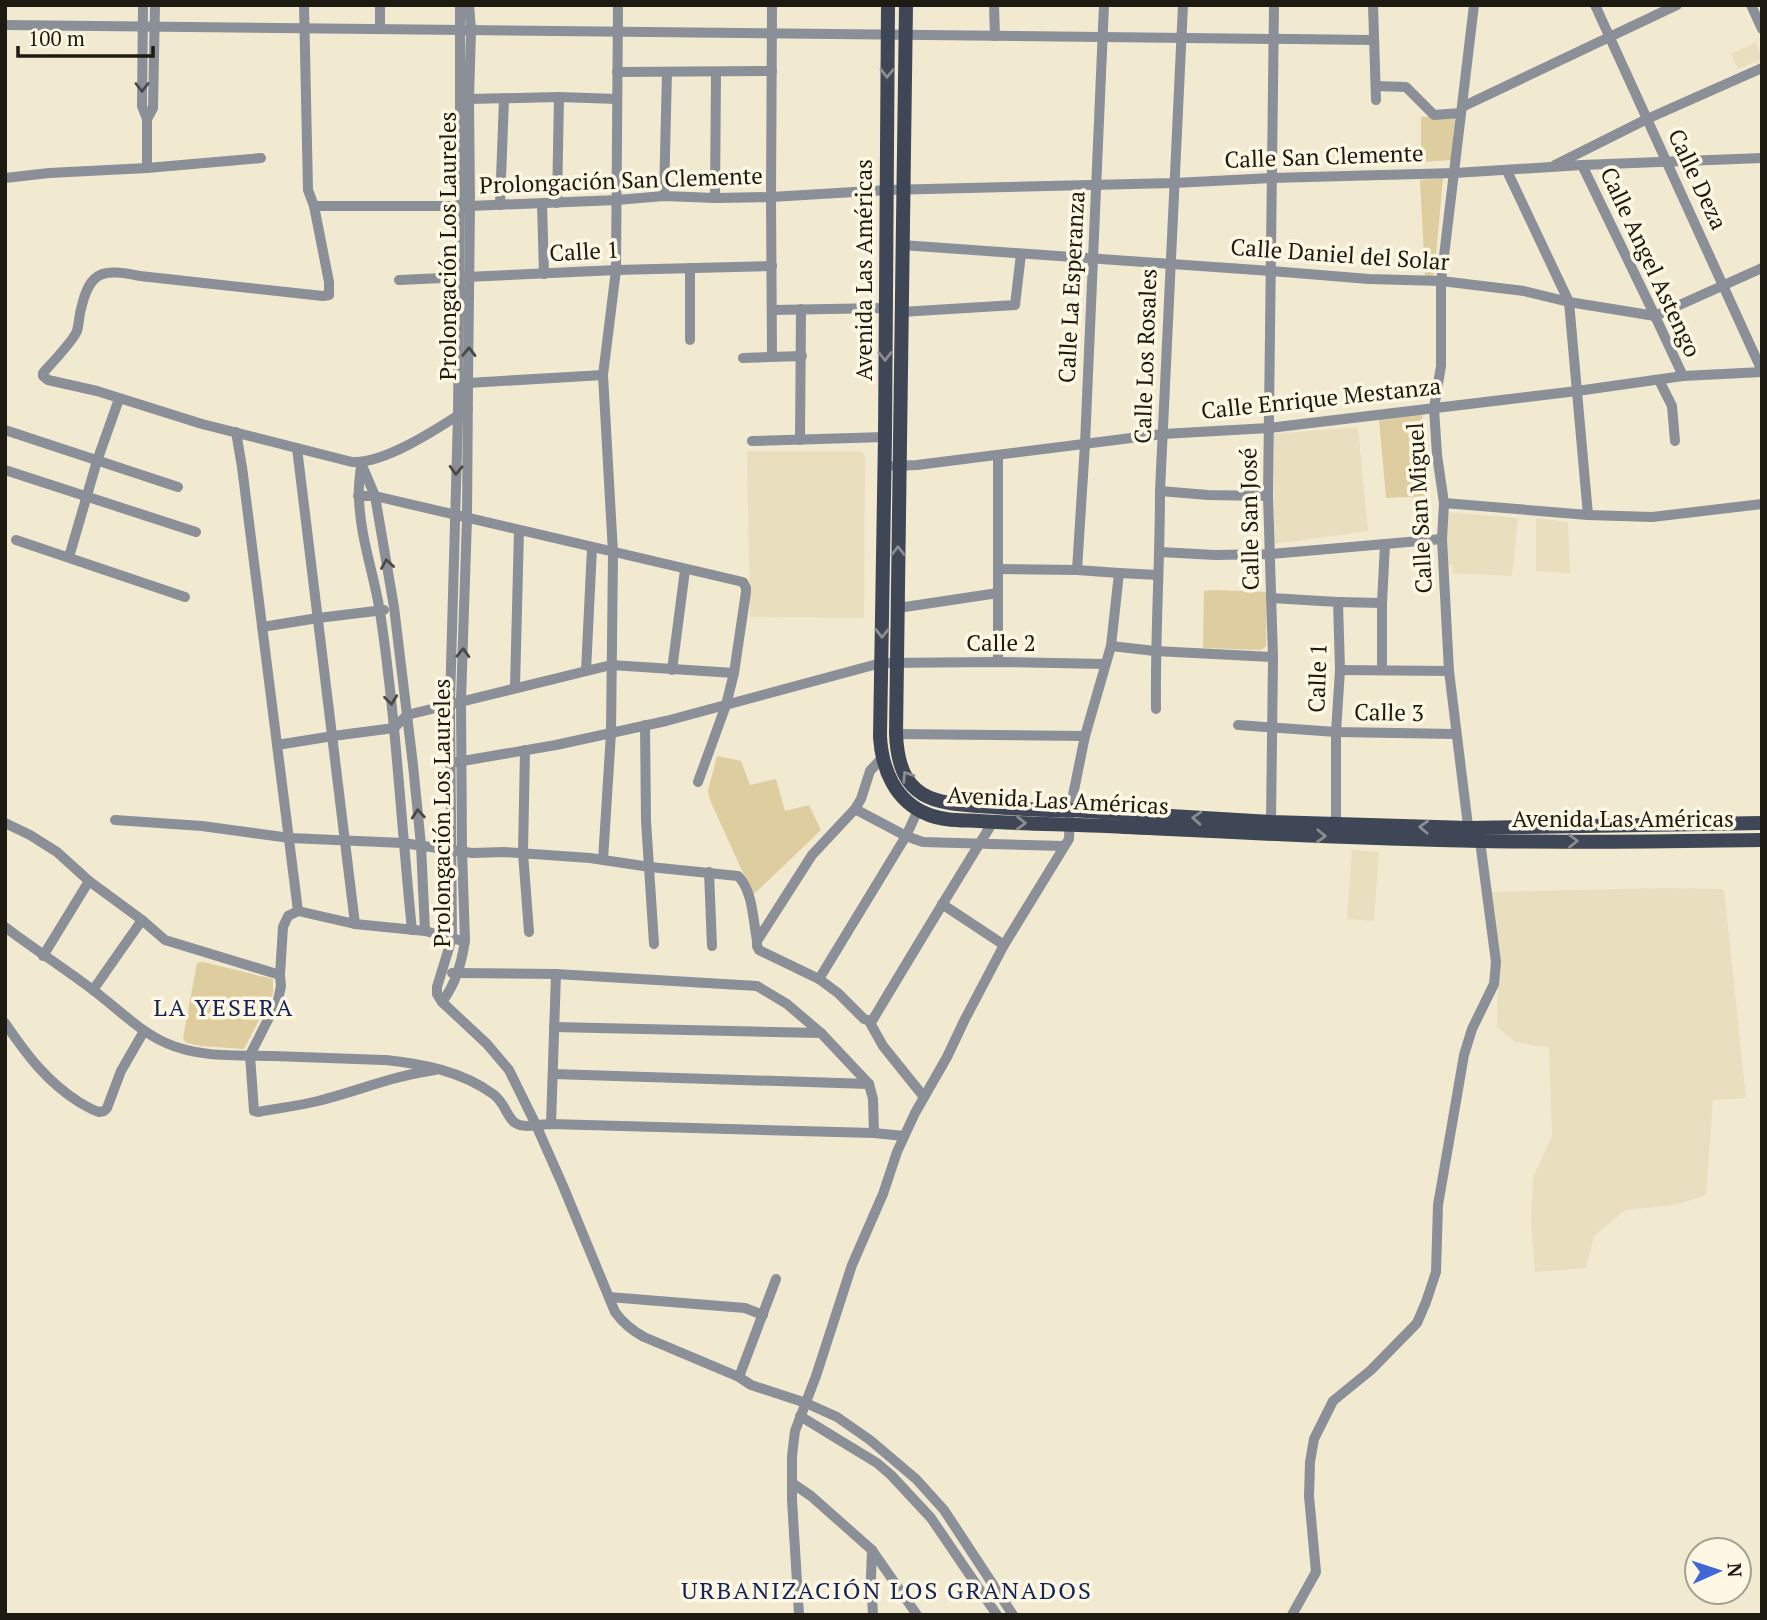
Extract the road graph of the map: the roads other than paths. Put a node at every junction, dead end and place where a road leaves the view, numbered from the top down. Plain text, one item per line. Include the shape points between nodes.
1 (143, 5) edge
2 (155, 5) edge
3 (304, 5) edge
4 (380, 5) edge
5 (460, 5) edge
6 (469, 5) edge
7 (618, 5) edge
8 (772, 5) edge
9 (888, 5) edge
10 (906, 5) edge
11 (994, 5) edge
12 (1104, 5) edge
13 (1183, 5) edge
14 (1274, 5) edge
15 (1373, 5) edge
16 (1474, 5) edge
17 (1595, 5) edge
18 (1677, 5) edge
19 (1751, 5) edge
20 (5, 25) edge
21 (142, 27) junction
22 (155, 27) junction
23 (304, 28) junction
24 (380, 29) junction
25 (1762, 29) edge
26 (465, 30) junction
27 (618, 32) junction
28 (772, 33) junction
29 (888, 34) junction
30 (905, 35) junction
31 (995, 36) junction
32 (1609, 36) junction
33 (1103, 37) junction
34 (1181, 38) junction
35 (1274, 39) junction
36 (1374, 40) junction
37 (1762, 68) edge
38 (772, 71) junction
39 (617, 72) junction
40 (667, 72) junction
41 (716, 72) junction
42 (1376, 86) junction
43 (559, 97) junction
44 (469, 99) junction
45 (504, 99) junction
46 (617, 99) junction
47 (1376, 100) dead end
48 (1461, 110) junction
49 (147, 119) junction
50 (1647, 119) junction
51 (261, 158) dead end
52 (1762, 158) edge
53 (1667, 161) junction
54 (1582, 165) junction
55 (1549, 167) junction
56 (148, 168) junction
57 (1507, 171) junction
58 (1454, 173) junction
59 (5, 178) edge
60 (1272, 178) junction
61 (1174, 183) junction
62 (1097, 184) junction
63 (887, 190) junction
64 (903, 190) junction
65 (664, 196) junction
66 (771, 197) junction
67 (715, 198) junction
68 (617, 200) junction
69 (542, 203) junction
70 (557, 203) junction
71 (500, 205) junction
72 (314, 206) junction
73 (465, 206) junction
74 (902, 245) junction
75 (1021, 254) junction
76 (1093, 258) junction
77 (1170, 264) junction
78 (772, 266) junction
79 (690, 268) junction
80 (1762, 268) edge
81 (616, 270) junction
82 (1271, 271) junction
83 (886, 272) junction
84 (902, 272) junction
85 (544, 274) junction
86 (464, 278) junction
87 (399, 280) dead end
88 (1441, 281) junction
89 (1724, 285) junction
90 (1569, 302) junction
91 (885, 308) junction
92 (801, 309) junction
93 (772, 310) junction
94 (901, 312) junction
95 (1656, 316) junction
96 (690, 340) dead end
97 (802, 356) junction
98 (772, 357) junction
99 (743, 358) dead end
100 (1762, 372) edge
101 (603, 375) junction
102 (1683, 376) junction
103 (1659, 380) junction
104 (468, 383) junction
105 (1577, 391) junction
106 (119, 398) junction
107 (1434, 408) junction
108 (468, 409) junction
109 (458, 415) junction
110 (1269, 428) junction
111 (5, 430) edge
112 (236, 432) junction
113 (1163, 434) junction
114 (885, 437) junction
115 (800, 440) junction
116 (752, 441) dead end
117 (1675, 441) dead end
118 (1085, 444) junction
119 (297, 448) junction
120 (998, 455) junction
121 (97, 461) junction
122 (361, 463) junction
123 (892, 466) junction
124 (5, 470) edge
125 (178, 487) dead end
126 (1160, 491) junction
127 (87, 496) junction
128 (358, 496) junction
129 (375, 496) junction
130 (1268, 496) junction
131 (1444, 503) junction
132 (1762, 504) edge
133 (1588, 515) junction
134 (461, 516) junction
135 (519, 530) junction
136 (196, 531) dead end
137 (1442, 539) junction
138 (16, 540) dead end
139 (1385, 544) junction
140 (592, 548) junction
141 (1160, 552) junction
142 (613, 553) junction
143 (1271, 554) junction
144 (69, 557) junction
145 (998, 569) junction
146 (685, 570) junction
147 (1077, 570) junction
148 (1119, 573) junction
149 (1158, 575) junction
150 (998, 593) junction
151 (185, 597) dead end
152 (1271, 598) junction
153 (1338, 602) junction
154 (1382, 603) junction
155 (394, 607) junction
156 (898, 608) junction
157 (380, 611) junction
158 (318, 618) junction
159 (262, 627) junction
160 (1111, 646) junction
161 (1155, 651) junction
162 (1273, 657) junction
163 (998, 662) junction
164 (881, 663) junction
165 (897, 663) junction
166 (1105, 664) junction
167 (611, 665) junction
168 (672, 670) junction
169 (1340, 670) junction
170 (1382, 670) junction
171 (586, 671) junction
172 (1449, 671) junction
173 (734, 673) junction
174 (515, 687) junction
175 (456, 702) junction
176 (726, 705) junction
177 (1156, 709) dead end
178 (407, 715) junction
179 (645, 725) junction
180 (1238, 725) dead end
181 (394, 728) junction
182 (1271, 728) junction
183 (1336, 732) junction
184 (611, 733) junction
185 (896, 734) junction
186 (1456, 734) junction
187 (333, 736) junction
188 (1085, 736) junction
189 (277, 745) junction
190 (525, 750) junction
191 (882, 758) junction
192 (456, 762) junction
193 (698, 782) dead end
194 (855, 808) junction
195 (918, 810) junction
196 (1070, 817) junction
197 (115, 820) dead end
198 (993, 822) junction
199 (1271, 822) junction
200 (5, 823) edge
201 (1762, 823) edge
202 (1336, 824) junction
203 (1533, 834) junction
204 (906, 836) junction
205 (1472, 837) junction
206 (290, 838) junction
207 (1762, 840) edge
208 (346, 841) junction
209 (403, 843) junction
210 (981, 843) junction
211 (421, 845) junction
212 (1064, 846) junction
213 (457, 850) junction
214 (523, 853) junction
215 (603, 860) junction
216 (650, 867) junction
217 (709, 872) junction
218 (89, 881) junction
219 (942, 904) junction
220 (298, 911) junction
221 (142, 920) junction
222 (355, 924) junction
223 (5, 927) edge
224 (412, 930) junction
225 (425, 931) junction
226 (529, 932) dead end
227 (452, 938) junction
228 (757, 941) junction
229 (465, 942) junction
230 (654, 944) dead end
231 (1004, 945) junction
232 (712, 946) dead end
233 (43, 956) junction
234 (442, 973) junction
235 (457, 973) junction
236 (556, 974) junction
237 (280, 975) junction
238 (819, 979) junction
239 (93, 990) junction
240 (442, 1002) junction
241 (869, 1021) junction
242 (5, 1023) edge
243 (554, 1027) junction
244 (144, 1031) junction
245 (821, 1033) junction
246 (250, 1055) junction
247 (439, 1069) junction
248 (553, 1074) junction
249 (869, 1084) junction
250 (924, 1097) junction
251 (551, 1124) junction
252 (536, 1125) junction
253 (874, 1133) junction
254 (904, 1136) junction
255 (776, 1279) dead end
256 (609, 1297) junction
257 (763, 1315) junction
258 (739, 1377) junction
259 (806, 1403) junction
260 (800, 1416) junction
261 (792, 1483) junction
262 (872, 1550) junction
263 (799, 1615) edge
264 (873, 1615) edge
265 (917, 1615) edge
266 (997, 1615) edge
267 (1013, 1615) edge
268 (1292, 1615) edge

1 - 21 street
2 - 22 street
3 - 23 street
4 - 24 street
5 - 26 street
6 - 26 street
7 - 27 street
8 - 28 street
9 - 29 main road, Avenida Las Américas
10 - 30 main road, Avenida Las Américas
11 - 31 street
12 - 33 street, Calle La Esperanza
13 - 34 street, Calle Los Rosales
14 - 35 street, Calle San José
15 - 36 street
16 - 48 street, Calle San Miguel
17 - 32 street, Calle Deza
18 - 32 street
19 - 25 street
20 - 21 street
21 - 22 street
21 -> 49 street via 142,106
22 - 23 street
22 - 49 street via 153,108
23 - 24 street
23 - 72 street via 308,190
24 - 26 street
26 - 27 street
26 - 44 street, Prolongación Los Laureles
26 - 73 street
27 - 28 street
27 - 39 street
28 - 29 street
28 - 38 street
29 - 30 street
29 -> 63 main road, Avenida Las Américas
30 - 31 street
30 - 64 main road, Avenida Las Américas
31 - 33 street
32 - 48 street
32 - 50 street, Calle Deza
33 - 34 street
33 - 62 street, Calle La Esperanza
34 - 35 street
34 - 61 street, Calle Los Rosales
35 - 36 street
35 - 60 street, Calle San José
36 - 42 street
37 - 50 street
38 - 41 street
38 - 66 street
39 - 40 street
39 - 46 street
40 - 41 street
40 - 65 street
41 - 67 street
42 - 47 street
42 - 48 street via 1406,87 1434,115
43 - 45 street
43 - 46 street
43 - 70 street
44 - 45 street
44 - 73 street, Prolongación Los Laureles
45 - 71 street
46 - 68 street
48 - 58 street, Calle San Miguel
49 - 56 street
50 - 53 street, Calle Deza
50 - 55 street
51 - 56 street
52 - 53 street, Calle San Clemente
53 - 54 street, Calle San Clemente
53 - 89 street, Calle Deza
54 - 55 street, Calle San Clemente
54 - 95 street, Calle Angel Astengo
55 - 57 street, Calle San Clemente
56 - 59 street
57 - 58 street, Calle San Clemente
57 - 90 street
58 - 60 street, Calle San Clemente
58 - 88 street, Calle San Miguel
60 - 61 street, Calle San Clemente
60 - 82 street, Calle San José
61 - 62 street, Calle San Clemente
61 - 77 street, Calle Los Rosales
62 - 64 street, Calle San Clemente
62 - 76 street, Calle La Esperanza
63 - 64 street, Calle San Clemente
63 - 66 street, Prolongación San Clemente
63 - 83 main road, Avenida Las Américas
64 - 74 main road, Avenida Las Américas
65 - 67 street, Prolongación San Clemente
65 - 68 street, Prolongación San Clemente
66 - 67 street, Prolongación San Clemente
66 - 78 street
68 - 70 street, Prolongación San Clemente
68 - 81 street
69 - 70 street, Prolongación San Clemente
69 - 71 street, Prolongación San Clemente
69 - 85 street
71 - 73 street, Prolongación San Clemente
72 - 73 street, Prolongación San Clemente
72 - 106 street via 329,282 327,296 111,271 95,277 77,331 42,375
73 - 86 street, Prolongación Los Laureles
74 - 75 street, Calle Daniel del Solar
74 - 84 main road, Avenida Las Américas
75 - 76 street, Calle Daniel del Solar
75 - 94 street via 1015,305
76 - 77 street, Calle Daniel del Solar
76 - 118 street, Calle La Esperanza
77 - 82 street, Calle Daniel del Solar
77 - 113 street, Calle Los Rosales
78 - 79 street, Calle 1
78 - 93 street
79 - 81 street, Calle 1
79 - 96 street
80 - 89 street
81 - 85 street, Calle 1
81 - 101 street
82 - 88 street, Calle Daniel del Solar
82 - 110 street, Calle San José
83 - 84 main road
83 - 91 main road, Avenida Las Américas
84 - 94 main road, Avenida Las Américas
85 - 86 street, Calle 1
86 - 87 street, Calle 1
104 -> 86 street, Prolongación Los Laureles
86 - 109 street, Prolongación Los Laureles
88 - 90 street, Calle Daniel del Solar via 1524,291
88 - 107 street, Calle San Miguel via 1441,366
89 - 95 street
89 - 100 street, Calle Deza
90 - 95 street, Calle Daniel del Solar
90 - 105 street
91 - 92 street
91 -> 114 main road, Avenida Las Américas
92 - 93 street
92 - 97 street
93 - 98 street
94 - 123 main road, Avenida Las Américas
95 - 102 street, Calle Angel Astengo
97 - 98 street
97 - 115 street
98 - 99 street
100 - 102 street, Calle Enrique Mestanza
101 - 104 street
101 - 142 street
102 - 103 street, Calle Enrique Mestanza
103 - 105 street, Calle Enrique Mestanza
103 - 117 street via 1672,406
104 - 108 street, Prolongación Los Laureles
105 - 107 street, Calle Enrique Mestanza
105 - 133 street
106 - 112 street
106 - 121 street
107 - 110 street, Calle Enrique Mestanza
107 - 131 street, Calle San Miguel
108 - 109 street
108 - 134 street, Prolongación Los Laureles
109 - 122 street via 398,450
109 -> 134 street, Prolongación Los Laureles
110 - 113 street, Calle Enrique Mestanza
110 - 130 street, Calle San José
111 - 121 street
112 - 119 street
112 - 159 street
113 - 118 street, Calle Enrique Mestanza
113 - 126 street, Calle Los Rosales
114 - 115 street
114 - 123 main road, Avenida Las Américas
115 - 116 street
118 - 120 street, Calle Enrique Mestanza
118 - 147 street, Calle La Esperanza
119 - 122 street
119 - 158 street
120 - 123 street, Calle Enrique Mestanza
120 - 145 street
121 - 125 street
121 - 127 street
122 - 128 street
122 - 129 street
156 -> 123 main road, Avenida Las Américas
123 -> 164 main road, Avenida Las Américas
124 - 127 street
126 - 130 street
126 - 141 street, Calle Los Rosales
127 - 136 street
127 - 144 street
128 - 129 street
128 - 157 street
129 - 134 street
155 -> 129 street
130 - 143 street, Calle San José
131 - 133 street
131 - 137 street, Calle San Miguel
132 - 133 street via 1652,517
134 - 135 street
134 - 175 street, Prolongación Los Laureles
135 - 140 street
135 - 174 street
137 - 139 street
137 - 172 street, Calle San Miguel
138 - 144 street
139 - 143 street
139 - 154 street
140 - 142 street
140 - 171 street
141 - 143 street
141 - 149 street, Calle Los Rosales
142 - 146 street
142 - 167 street
143 - 152 street, Calle San José
144 - 151 street
145 - 147 street
145 - 150 street
146 - 168 street
146 - 173 street via 745,585
147 - 148 street
148 - 149 street
148 - 160 street
149 - 161 street, Calle Los Rosales
150 - 156 street
150 - 163 street
152 - 153 street
152 - 162 street, Calle San José
153 - 154 street
153 - 169 street, Calle 1
154 - 170 street
155 - 157 street
155 - 178 street
156 - 165 main road, Avenida Las Américas
157 - 158 street
157 -> 181 street
158 - 159 street
158 - 187 street
159 - 189 street
160 - 161 street
160 - 166 street
161 - 162 street
161 - 177 street, Calle Los Rosales
162 - 182 street, Calle San José
163 - 165 street, Calle 2
163 - 166 street, Calle 2
164 - 165 street, Calle 2
164 - 176 street, Calle 2
164 - 191 main road, Avenida Las Américas
165 - 185 main road, Avenida Las Américas
166 - 188 street
167 - 168 street
167 - 171 street
167 - 184 street
168 - 173 street
169 - 170 street
169 - 183 street, Calle 1
170 - 172 street
171 - 174 street
172 - 186 street, Calle San Miguel
173 - 176 street
174 - 175 street
175 - 178 street
175 - 192 street, Prolongación Los Laureles
176 - 179 street, Calle 2
176 - 193 street
178 - 181 street
211 -> 178 street
179 - 184 street, Calle 2
179 - 216 street
180 - 182 street, Calle 3
181 - 187 street
181 - 209 street
182 - 183 street, Calle 3
182 - 199 street, Calle San José
183 - 186 street, Calle 3
183 - 202 street, Calle 1
184 - 190 street, Calle 2
184 - 215 street
185 - 188 street
196 -> 185 main road, Avenida Las Américas via 934,800 917,790 905,775
186 - 205 street, Calle San Miguel
187 - 189 street
187 - 208 street
188 - 196 street
189 - 206 street
190 - 192 street, Calle 2
190 - 214 street
191 - 194 street via 870,771
191 - 195 main road, Avenida Las Américas via 892,785
192 - 213 street, Prolongación Los Laureles
194 - 204 street
194 - 228 street via 812,855
195 - 198 main road, Avenida Las Américas via 958,821
195 - 204 street
198 -> 196 main road, Avenida Las Américas
199 -> 196 main road, Avenida Las Américas
196 -> 205 main road, Avenida Las Américas via 1260,834
196 - 212 street via 1070,835
197 - 206 street
198 - 210 street
199 - 202 main road, Avenida Las Américas
200 - 218 street via 57,852
201 - 203 main road, Avenida Las Américas
205 -> 202 main road, Avenida Las Américas
203 - 205 main road, Avenida Las Américas
203 -> 207 main road, Avenida Las Américas
204 - 210 street via 923,842
204 - 238 street
205 - 268 street, Calle San Miguel via 1496,962 1494,984 1464,1055 1438,1205 1436,1272 1417,1322 1333,1401 1314,1439 1308,1496 1316,1572
206 - 208 street
206 - 220 street
208 - 209 street
208 - 222 street
209 - 211 street
209 - 224 street
210 - 212 street
210 - 219 street
211 - 213 street
211 - 225 street
212 - 231 street
213 - 214 street
213 - 227 street, Prolongación Los Laureles
213 - 229 street, Prolongación Los Laureles
214 - 215 street
214 - 226 street
215 - 216 street
216 - 217 street
216 - 230 street
217 - 228 street via 738,876 745,883
217 - 232 street
218 - 221 street
218 - 233 street
219 - 231 street
219 - 241 street
220 - 222 street
220 - 237 street via 288,916 283,927
221 - 237 street via 165,940
221 - 239 street
222 - 224 street
223 - 233 street
224 - 225 street
225 - 227 street
227 - 229 street
227 - 234 street, Prolongación Los Laureles
228 - 238 street via 764,953
229 - 235 street, Prolongación Los Laureles
231 - 250 street
233 - 239 street
234 - 235 street
234 - 240 street, Prolongación Los Laureles via 437,991
235 - 236 street
235 - 240 street, Prolongación Los Laureles
236 - 243 street
236 - 245 street via 757,986
237 - 246 street via 278,1000
238 - 241 street
239 - 244 street
240 - 252 street via 504,1064
241 - 250 street
242 - 244 street via 46,1077 99,1112 107,1108
243 - 245 street
243 - 248 street
244 - 246 street via 187,1050
245 - 249 street
246 - 247 street via 386,1060
246 - 247 street via 257,1112
247 - 252 street via 481,1085 498,1097 517,1125
248 - 249 street
248 - 251 street
249 - 253 street
250 - 254 street
251 - 252 street
251 - 253 street
252 - 256 street
253 - 254 street
254 - 259 street via 852,1265
255 - 257 street
256 - 257 street via 745,1308
256 - 258 street via 631,1330
257 - 258 street
258 - 259 street
259 - 260 street
259 - 267 street via 870,1440 930,1493
260 - 261 street via 793,1442
260 - 266 street via 891,1475 931,1518
261 - 262 street
261 - 263 street
262 - 264 street
262 - 265 street

